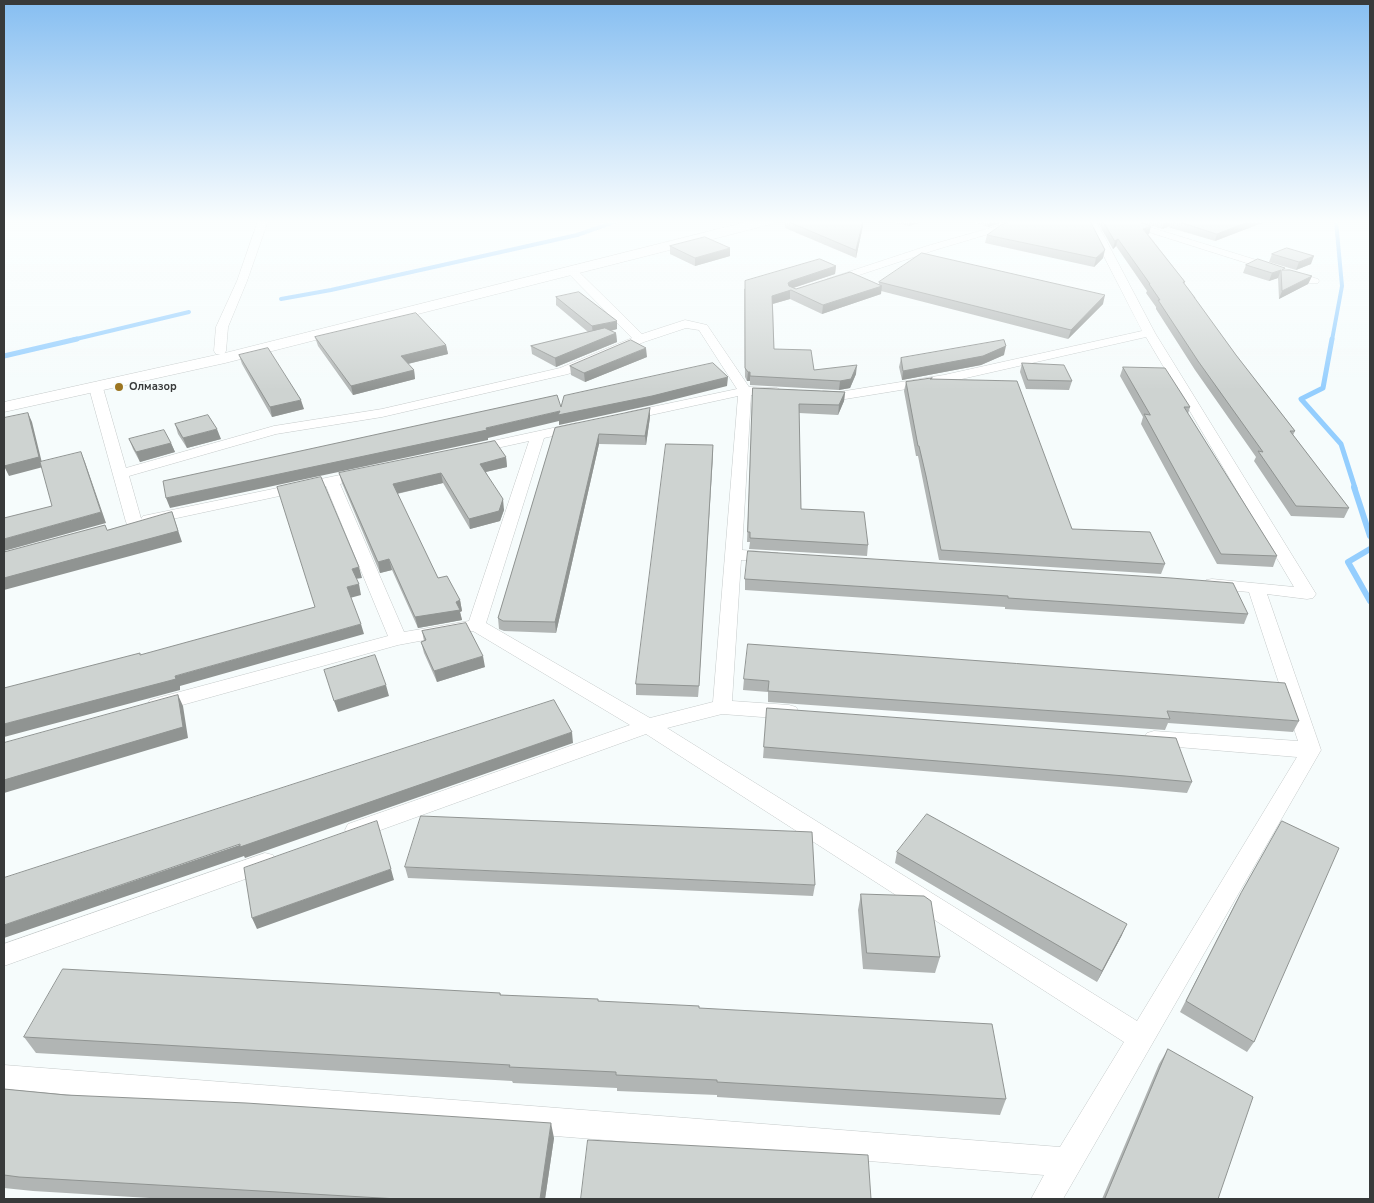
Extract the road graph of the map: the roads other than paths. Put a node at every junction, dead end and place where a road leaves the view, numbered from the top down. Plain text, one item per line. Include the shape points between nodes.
1 (243, 277) edge
2 (517, 277) edge
3 (548, 277) edge
4 (578, 277) edge
5 (844, 277) edge
6 (1120, 277) edge
7 (1301, 277) edge
8 (1314, 281) edge
9 (823, 284) edge
10 (1149, 333) junction
11 (640, 339) junction
12 (220, 351) junction
13 (96, 388) junction
14 (746, 391) junction
15 (794, 393) edge
16 (812, 394) edge
17 (4, 399) edge
18 (4, 407) edge
19 (613, 419) edge
20 (594, 423) edge
21 (538, 436) junction
22 (462, 452) edge
23 (378, 471) edge
24 (121, 474) junction
25 (331, 481) junction
26 (733, 554) junction
27 (793, 558) edge
28 (1197, 583) edge
29 (1256, 587) junction
30 (476, 625) junction
31 (398, 640) junction
32 (722, 707) junction
33 (138, 710) edge
34 (810, 713) edge
35 (648, 726) junction
36 (1134, 737) edge
37 (1311, 750) junction
38 (340, 836) edge
39 (284, 856) edge
40 (4, 955) edge
41 (1141, 1038) junction
42 (4, 1079) edge
43 (1067, 1162) junction
44 (1046, 1199) edge

1 - 12 street via 222,327
2 - 12 main road
3 - 13 main road
4 - 11 street
5 - 9 street
6 - 10 street
7 - 8 street
10 - 16 street via 944,379 839,396
10 - 29 street via 1307,594
11 - 14 street via 685,324 703,327
11 - 24 street via 564,371 382,413 274,430
12 - 17 main road
13 - 18 main road
13 - 24 street
14 - 15 street
14 - 19 street
14 - 26 street
20 - 21 street
21 - 22 street
21 - 30 street
23 - 25 street
24 - 25 street via 130,524
25 - 31 street
26 - 27 street
26 - 32 street
28 - 29 street
29 - 37 street
30 - 31 street
30 - 35 street
31 - 33 street
32 - 34 street
32 - 35 street
35 - 38 street
35 - 41 street
36 - 37 street
37 - 41 street
39 - 40 street
41 - 43 street
42 - 43 street
43 - 44 street

